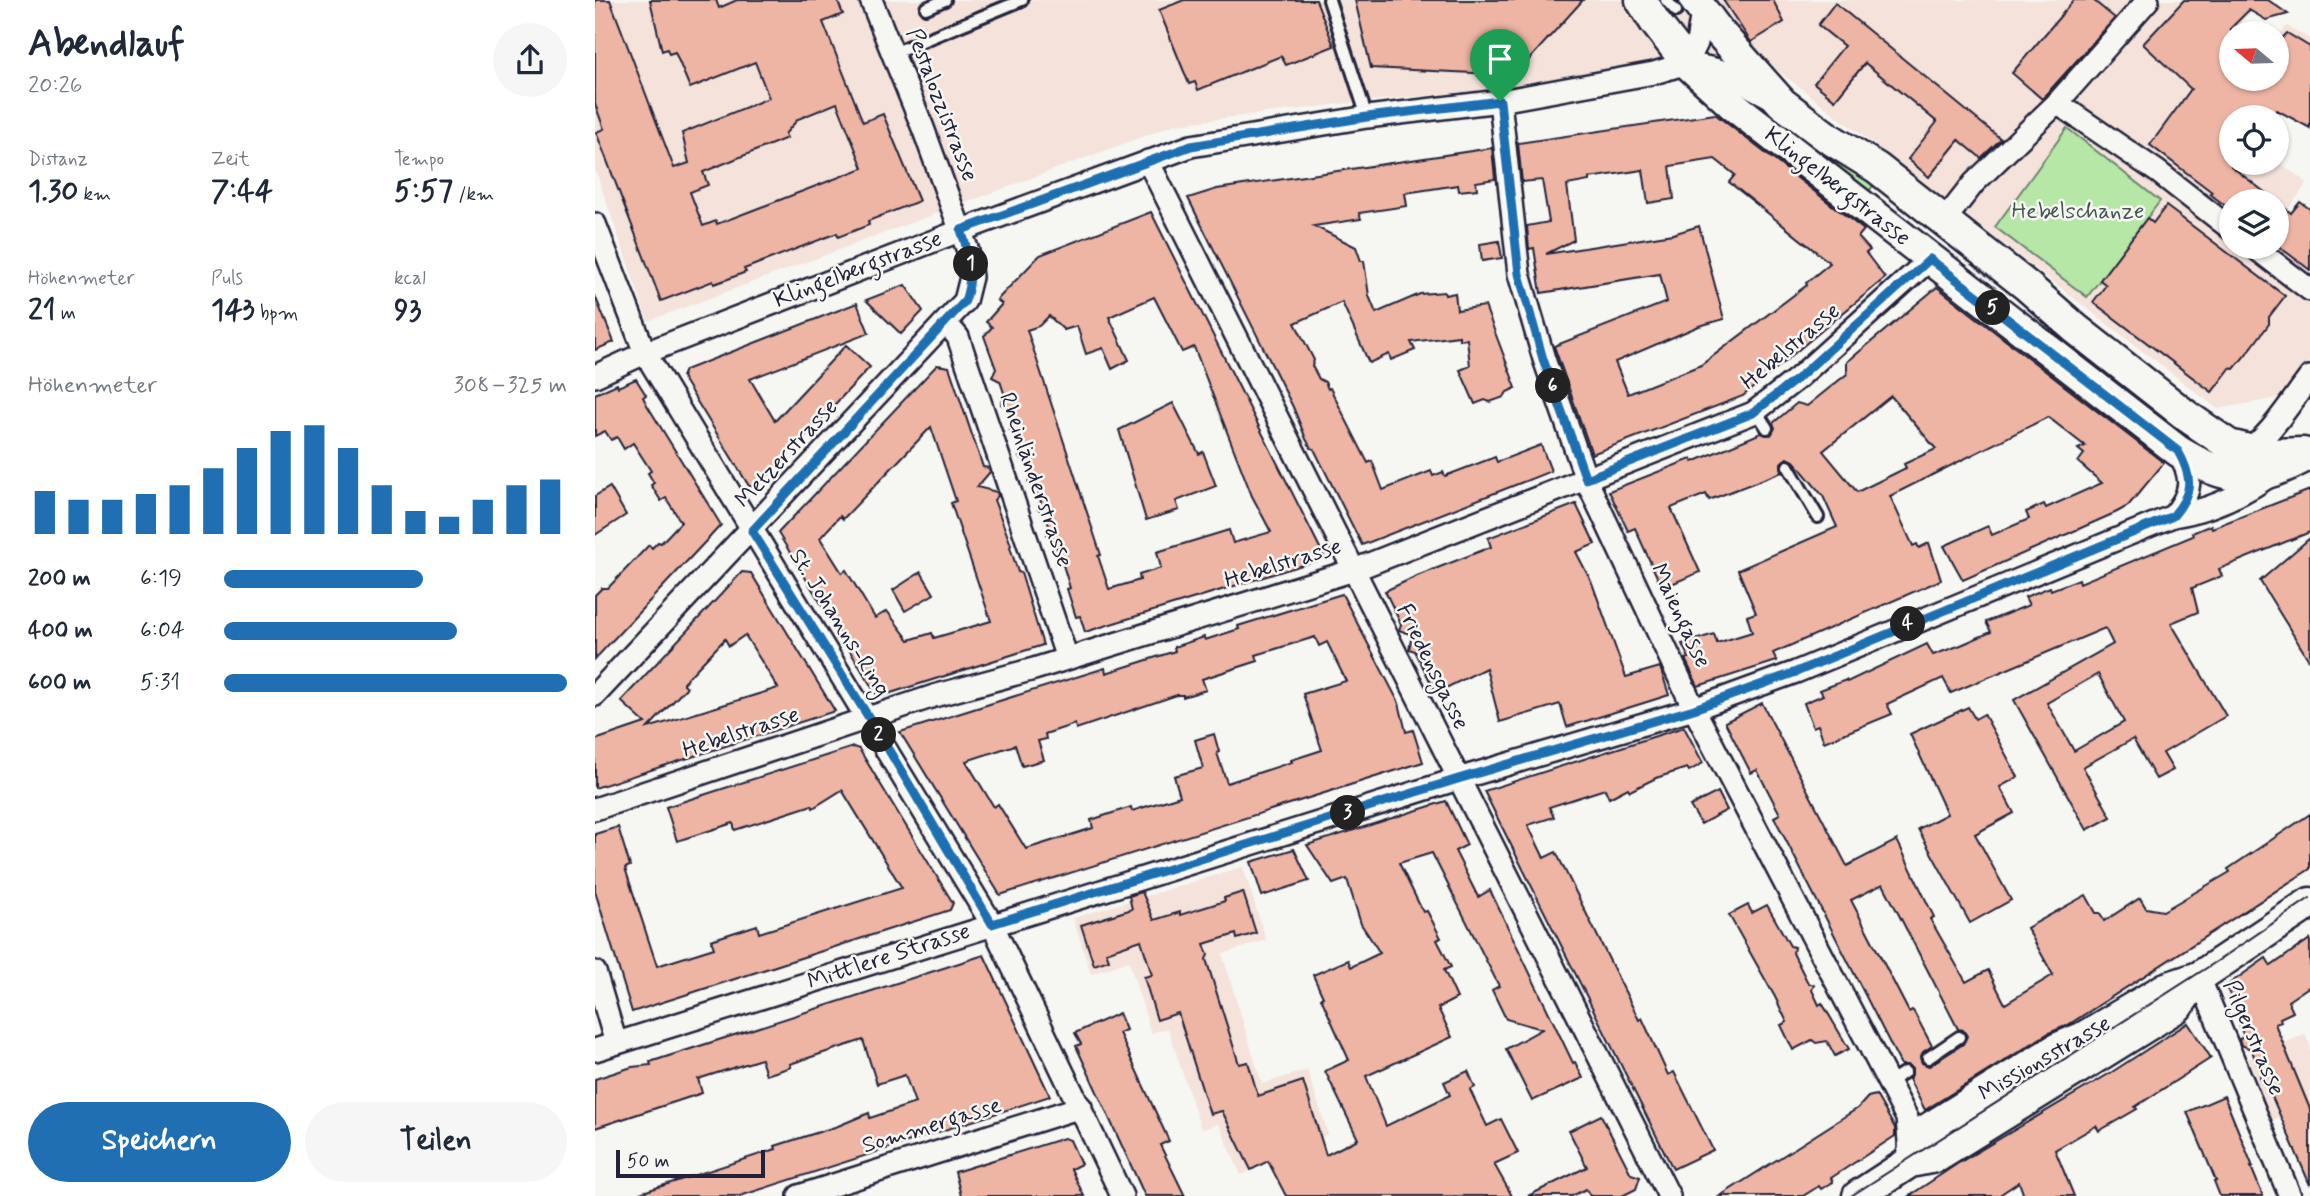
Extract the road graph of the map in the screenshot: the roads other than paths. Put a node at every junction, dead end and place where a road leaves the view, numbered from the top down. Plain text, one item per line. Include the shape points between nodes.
1 (871, 0) edge
2 (945, 0) edge
3 (1022, 0) edge
4 (1329, 0) edge
5 (1641, 0) edge
6 (1666, 0) edge
7 (1672, 0) edge
8 (2148, 0) edge
9 (1698, 6) edge
10 (926, 8) dead end
11 (893, 52) junction
12 (1687, 63) junction
13 (1500, 101) junction
14 (1781, 103) junction
15 (2057, 103) junction
16 (1367, 117) junction
17 (1148, 161) junction
18 (2219, 220) edge
19 (1944, 221) junction
20 (595, 224) edge
21 (961, 230) junction
22 (1930, 259) junction
23 (2270, 259) edge
24 (2310, 290) edge
25 (946, 323) junction
26 (645, 353) junction
27 (595, 376) edge
28 (2310, 377) edge
29 (2178, 451) junction
30 (2249, 451) junction
31 (2310, 454) edge
32 (1788, 466) dead end
33 (2205, 468) junction
34 (2272, 474) junction
35 (1586, 479) junction
36 (2173, 516) junction
37 (1818, 517) dead end
38 (752, 531) junction
39 (1354, 570) junction
40 (1067, 658) junction
41 (595, 695) edge
42 (1694, 709) junction
43 (868, 719) junction
44 (1458, 779) junction
45 (595, 809) edge
46 (2310, 903) edge
47 (992, 924) junction
48 (595, 972) edge
49 (2199, 977) junction
50 (1959, 1037) dead end
51 (616, 1043) junction
52 (595, 1050) edge
53 (1928, 1058) dead end
54 (1081, 1107) junction
55 (1910, 1162) junction
56 (799, 1196) edge
57 (1122, 1196) edge
58 (1669, 1196) edge
59 (1858, 1196) edge
60 (2290, 1196) edge

1 - 11 street, Pestalozzistrasse
2 - 10 lane
3 - 11 lane
4 - 16 lane
5 - 12 main road
6 - 7 lane via 1676,11
8 - 15 street
9 - 12 street via 1697,43
9 - 14 main road, Klingelbergstrasse
11 - 21 street, Pestalozzistrasse
12 - 13 street, Klingelbergstrasse
12 - 14 street, Klingelbergstrasse via 1719,70
12 - 22 main road, Klingelbergstrasse via 1734,106
13 - 16 street, Klingelbergstrasse
13 - 35 street, Maiengasse via 1519,274 1543,359
14 - 19 main road, Klingelbergstrasse via 1877,168
15 - 18 street
15 - 19 street via 1974,183
16 - 17 street, Klingelbergstrasse via 1191,146
17 - 21 street, Klingelbergstrasse
17 - 39 street, Friedensgasse
19 - 30 main road, Klingelbergstrasse via 2188,417 2229,445
20 - 26 street, St. Johanns-Ring
21 - 25 street, Metzerstrasse via 971,276 965,301
21 - 26 street, Klingelbergstrasse
22 - 29 main road, Klingelbergstrasse
22 - 35 street, Hebelstrasse via 1798,378 1761,419
23 - 24 street
25 - 38 street, Metzerstrasse
25 - 40 street, Rheinländerstrasse via 958,337
26 - 27 street, Klingelbergstrasse
26 - 38 street, St. Johanns-Ring
28 - 30 street
29 - 33 main road, Klingelbergstrasse
29 - 36 street via 2190,479 2185,499
30 - 31 main road, Mittlere Strasse
30 - 33 street
31 - 34 main road, Mittlere Strasse
32 - 37 lane
33 - 34 main road, Klingelbergstrasse via 2227,474
34 - 36 street, Mittlere Strasse via 2204,509
35 - 39 street, Hebelstrasse
35 - 42 street, Maiengasse
36 - 42 street, Mittlere Strasse via 1796,672
38 - 41 street, Metzerstrasse
38 - 43 street, St. Johanns-Ring
39 - 40 street, Hebelstrasse
39 - 44 street, Friedensgasse
40 - 43 street, Hebelstrasse
42 - 44 street, Mittlere Strasse
42 - 55 street, Maiengasse via 1897,1077 1907,1118
43 - 45 street, Hebelstrasse
43 - 47 street, St. Johanns-Ring
44 - 47 street, Mittlere Strasse
44 - 58 street, Friedensgasse
46 - 49 main road, Missionsstrasse
47 - 51 street, Mittlere Strasse
47 - 54 street, St. Johanns-Ring
48 - 51 street
49 - 55 main road, Missionsstrasse via 2167,988 2058,1048 1923,1132
49 - 60 street, Pilgerstrasse
50 - 53 lane
51 - 52 street, Mittlere Strasse
54 - 56 street, Sommergasse
54 - 57 street, St. Johanns-Ring
55 - 59 main road

